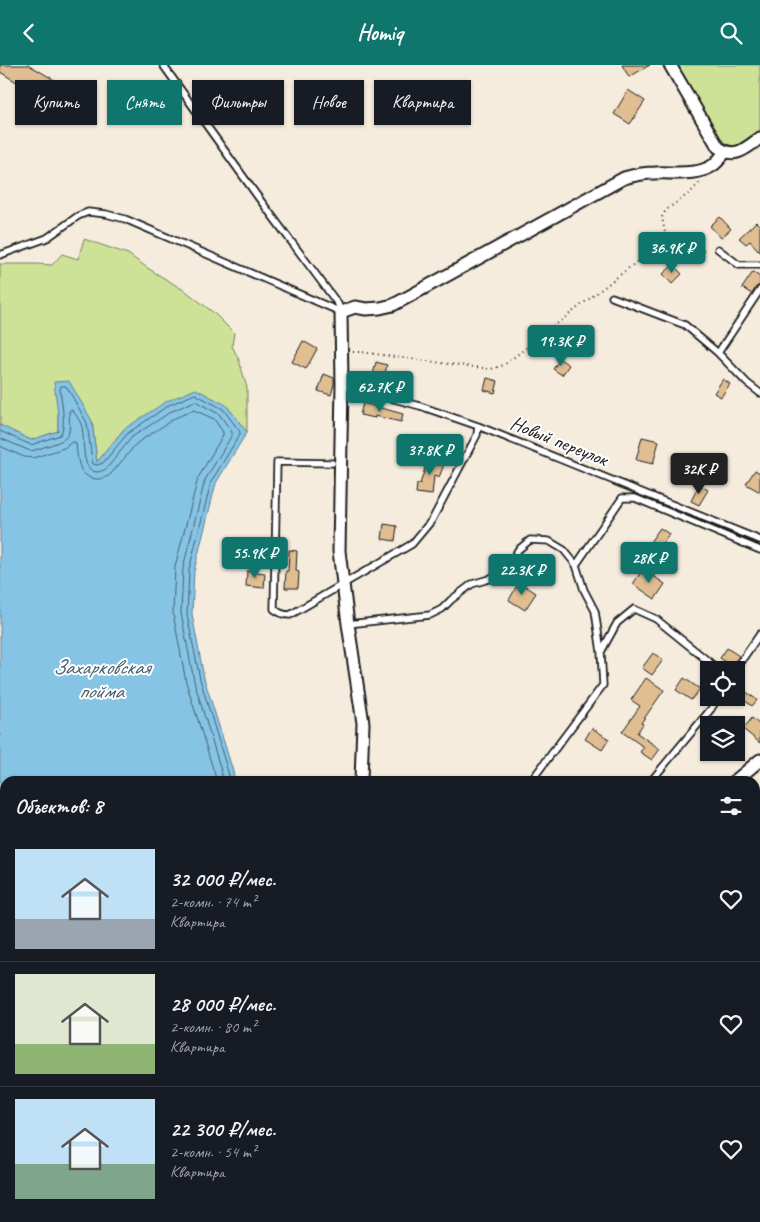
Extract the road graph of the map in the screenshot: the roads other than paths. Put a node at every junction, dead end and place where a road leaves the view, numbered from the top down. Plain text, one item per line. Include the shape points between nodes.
1 (164, 65) edge
2 (670, 65) edge
3 (760, 138) edge
4 (725, 152) junction
5 (718, 249) dead end
6 (0, 255) edge
7 (760, 265) edge
8 (760, 290) edge
9 (612, 297) dead end
10 (341, 312) junction
11 (718, 353) junction
12 (342, 385) junction
13 (760, 393) edge
14 (478, 426) junction
15 (332, 463) dead end
16 (760, 540) edge
17 (760, 549) edge
18 (576, 565) junction
19 (344, 585) junction
20 (348, 624) junction
21 (760, 634) edge
22 (601, 652) junction
23 (708, 661) edge
24 (741, 661) edge
25 (713, 706) edge
26 (760, 760) edge
27 (361, 776) edge
28 (535, 776) edge
29 (656, 776) edge
30 (740, 776) edge

1 - 10 lane
2 - 4 street via 718,147
3 - 4 street via 741,151
4 - 10 street via 712,166 703,170 638,174 624,178 393,305 366,309 355,307
5 - 7 lane via 739,265
6 - 10 lane via 47,238 88,212 106,214
8 - 11 lane
9 - 11 lane via 685,325
10 - 12 street
11 - 13 lane
12 - 14 lane, Новый переулок
12 - 19 street via 339,551
14 - 16 lane, Новый переулок
14 - 19 lane via 477,435 432,520 412,544
15 - 19 lane via 276,462 274,609 290,615
17 - 18 lane via 635,498 622,498
18 - 20 lane via 564,550 549,541 530,540 500,573 472,584 430,615
18 - 22 lane via 595,611
19 - 20 street
20 - 27 street via 363,723
21 - 24 lane
22 - 23 lane via 617,623 634,609 656,619
22 - 28 lane via 603,685
25 - 29 lane
26 - 30 street

